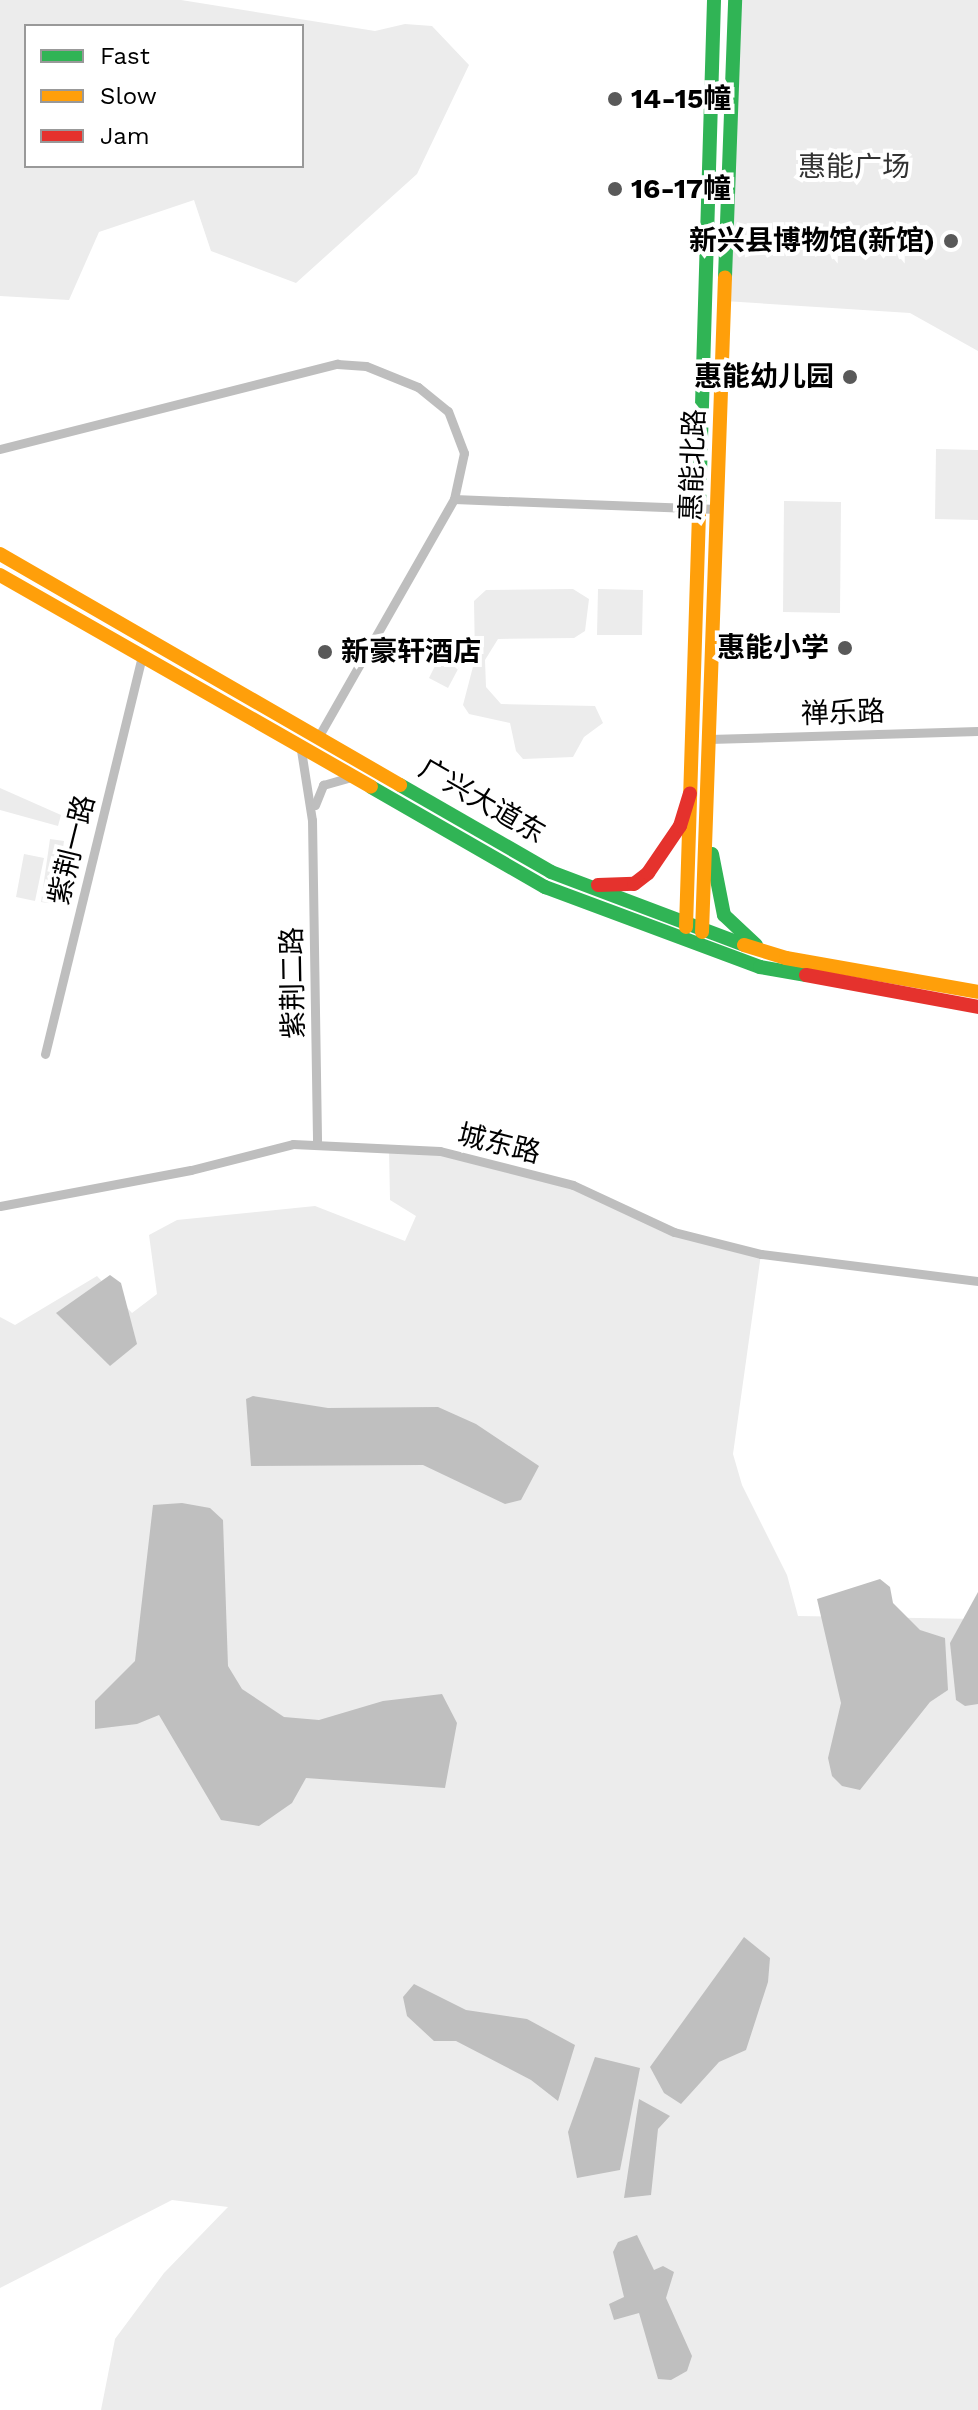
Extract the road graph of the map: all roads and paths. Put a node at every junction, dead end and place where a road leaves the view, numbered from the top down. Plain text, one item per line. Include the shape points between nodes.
1 (714, 0) edge
2 (735, 0) edge
3 (0, 449) edge
4 (454, 499) junction
5 (699, 508) junction
6 (717, 509) junction
7 (0, 554) edge
8 (0, 575) edge
9 (142, 657) junction
10 (978, 731) edge
11 (319, 736) junction
12 (709, 739) junction
13 (295, 743) junction
14 (361, 780) junction
15 (690, 794) junction
16 (707, 807) junction
17 (312, 820) junction
18 (582, 883) junction
19 (686, 927) junction
20 (702, 932) junction
21 (786, 958) junction
22 (978, 992) edge
23 (978, 1007) edge
24 (45, 1054) dead end
25 (317, 1145) junction
26 (0, 1206) edge
27 (978, 1281) edge

1 - 5 main road, 惠能北路
2 - 6 main road, 惠能北路
3 - 4 street via 311,367 366,366 418,387 448,411 464,453
4 - 5 street
4 - 11 street
5 - 6 street
5 - 15 main road, 惠能北路
6 - 12 main road, 惠能北路
7 - 11 main road, 广兴大道东
8 - 9 main road, 广兴大道东
9 - 13 main road, 广兴大道东
9 - 24 street, 紫荆一路
10 - 12 street, 禅乐路
11 - 18 main road, 广兴大道东 via 551,872
12 - 16 main road, 惠能北路
13 - 14 main road, 广兴大道东
13 - 17 street, 紫荆二路 via 305,757
14 - 17 street, 紫荆二路 via 342,777 323,785
14 - 23 main road, 广兴大道东 via 545,887 712,952 870,991
15 - 18 main road via 680,826 648,873 617,887
15 - 19 main road, 惠能北路
16 - 20 main road, 惠能北路
16 - 21 main road via 724,915 752,943
17 - 25 street, 紫荆二路
18 - 19 main road, 广兴大道东
19 - 20 main road, 广兴大道东
20 - 21 main road, 广兴大道东
21 - 22 main road, 广兴大道东
25 - 26 street, 城东路 via 293,1144 191,1170
25 - 27 street, 城东路 via 440,1151 573,1185 674,1232 761,1254

